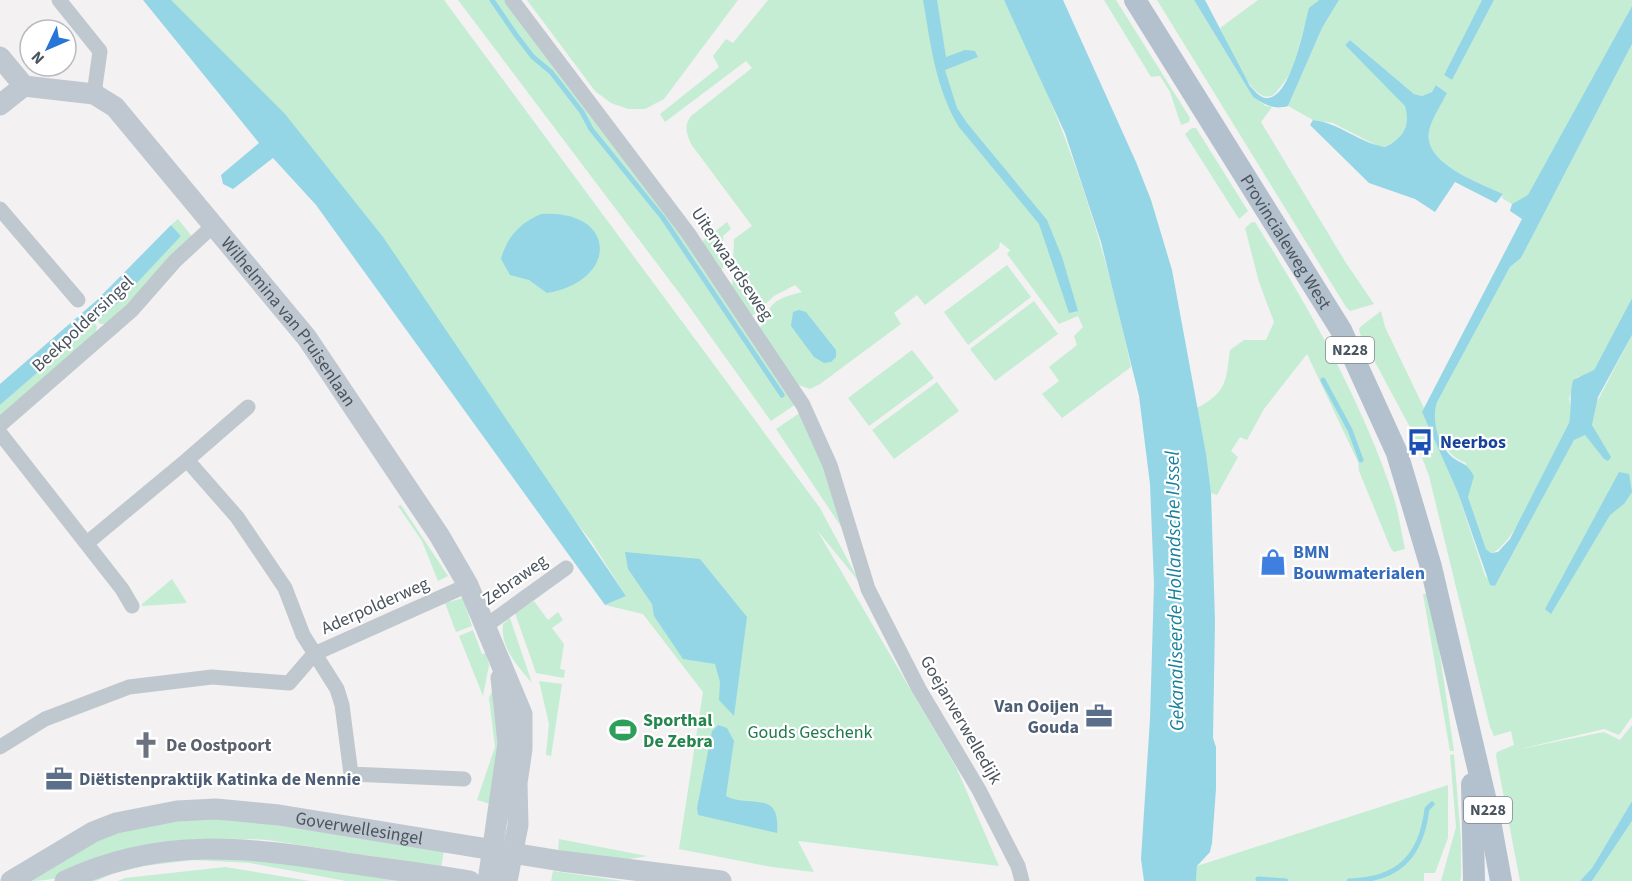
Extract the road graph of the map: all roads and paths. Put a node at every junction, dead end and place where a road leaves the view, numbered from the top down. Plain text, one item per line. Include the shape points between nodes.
1 (59, 0) edge
2 (512, 0) edge
3 (1135, 0) edge
4 (0, 57) edge
5 (24, 86) junction
6 (94, 94) junction
7 (0, 105) edge
8 (0, 209) edge
9 (215, 224) junction
10 (78, 300) dead end
11 (248, 407) dead end
12 (0, 425) edge
13 (0, 433) edge
14 (187, 460) junction
15 (87, 543) junction
16 (566, 568) dead end
17 (865, 580) joint
18 (468, 585) junction
19 (132, 606) dead end
20 (487, 625) junction
21 (314, 654) junction
22 (1472, 740) junction
23 (0, 747) edge
24 (464, 779) dead end
25 (502, 853) junction
26 (11, 881) edge
27 (65, 881) edge
28 (470, 881) edge
29 (488, 881) edge
30 (507, 881) edge
31 (721, 881) edge
32 (1022, 881) edge
33 (1474, 881) edge
34 (1502, 881) edge

1 - 6 street via 100,51
2 - 17 street, Uiterwaardseweg via 688,233 803,405 830,465
3 - 22 main road, Provincialeweg West / N228 via 1341,330 1397,453 1431,567
4 - 5 main road
5 - 6 main road, Wilhelmina van Pruisenlaan
5 - 7 main road
6 - 9 main road, Wilhelmina van Pruisenlaan via 115,107
8 - 10 street
9 - 12 street, Beekpoldersingel via 175,261 132,310
9 - 18 main road, Wilhelmina van Pruisenlaan via 308,338
11 - 14 street
13 - 15 street
14 - 15 street
14 - 21 street via 237,517 285,588
15 - 19 street
16 - 20 street, Zebraweg
17 - 32 street, Goejanverwelledijk via 918,688 979,790
18 - 20 main road, Wilhelmina van Pruisenlaan
18 - 21 street, Aderpolderweg
20 - 25 main road, Wilhelmina van Pruisenlaan via 522,714 518,825
21 - 23 street, Aderpolderweg via 289,683 212,677 129,687 45,719
21 - 24 street via 342,705 351,774
22 - 33 main road, Provincialeweg West / N228
22 - 34 main road, Provincialeweg West / N228
25 - 26 main road, Goverwellesingel via 257,812 177,811 140,817 93,832
25 - 29 main road
25 - 30 main road, Wilhelmina van Pruisenlaan
25 - 31 main road, Goverwellesingel
27 - 28 main road, Goverwellesingel via 142,854 205,847 264,850

